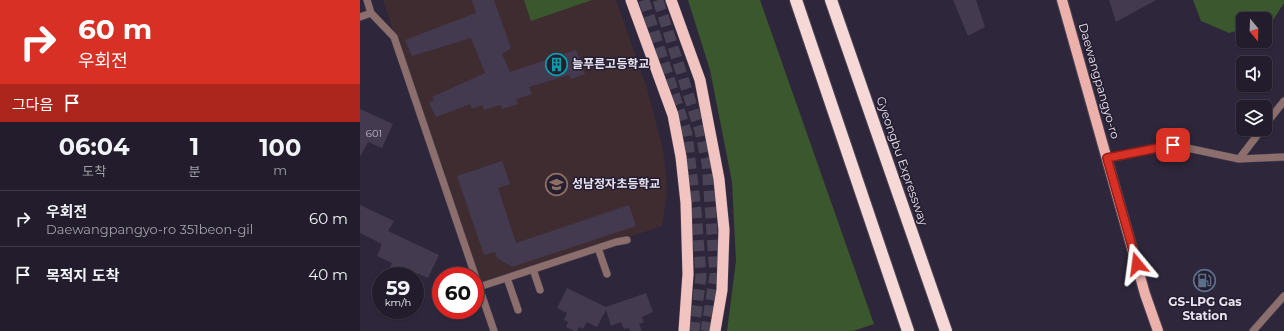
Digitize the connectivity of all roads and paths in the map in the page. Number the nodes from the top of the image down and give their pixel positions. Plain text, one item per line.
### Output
1 (367, 0) edge
2 (631, 0) edge
3 (672, 0) edge
4 (796, 0) edge
5 (831, 0) edge
6 (840, 0) edge
7 (1062, 0) edge
8 (371, 13) junction
9 (360, 17) edge
10 (846, 42) junction
11 (1284, 101) edge
12 (1272, 116) edge
13 (1257, 136) edge
14 (1284, 157) edge
15 (1107, 158) junction
16 (1239, 160) junction
17 (627, 240) dead end
18 (598, 248) junction
19 (472, 267) edge
20 (533, 269) junction
21 (607, 274) dead end
22 (507, 278) junction
23 (484, 285) edge
24 (540, 290) dead end
25 (1284, 296) edge
26 (484, 302) edge
27 (518, 310) dead end
28 (494, 331) edge
29 (684, 331) edge
30 (715, 331) edge
31 (908, 331) edge
32 (946, 331) edge
33 (1158, 331) edge
34 (1253, 331) edge

1 - 8 lane
2 - 29 highway
3 - 30 highway
4 - 31 highway
5 - 10 highway, Gyeongbu Expressway
6 - 10 highway
7 - 15 main road, Daewangpangyo-ro
8 - 9 lane
8 - 19 lane
10 - 32 highway, Gyeongbu Expressway
11 - 12 lane
13 - 16 lane
14 - 16 lane
15 - 16 lane
15 - 33 main road, Daewangpangyo-ro
17 - 18 lane
18 - 20 lane
18 - 21 lane
20 - 22 lane
20 - 24 lane
22 - 23 lane
22 - 27 lane
25 - 34 lane
26 - 28 lane

